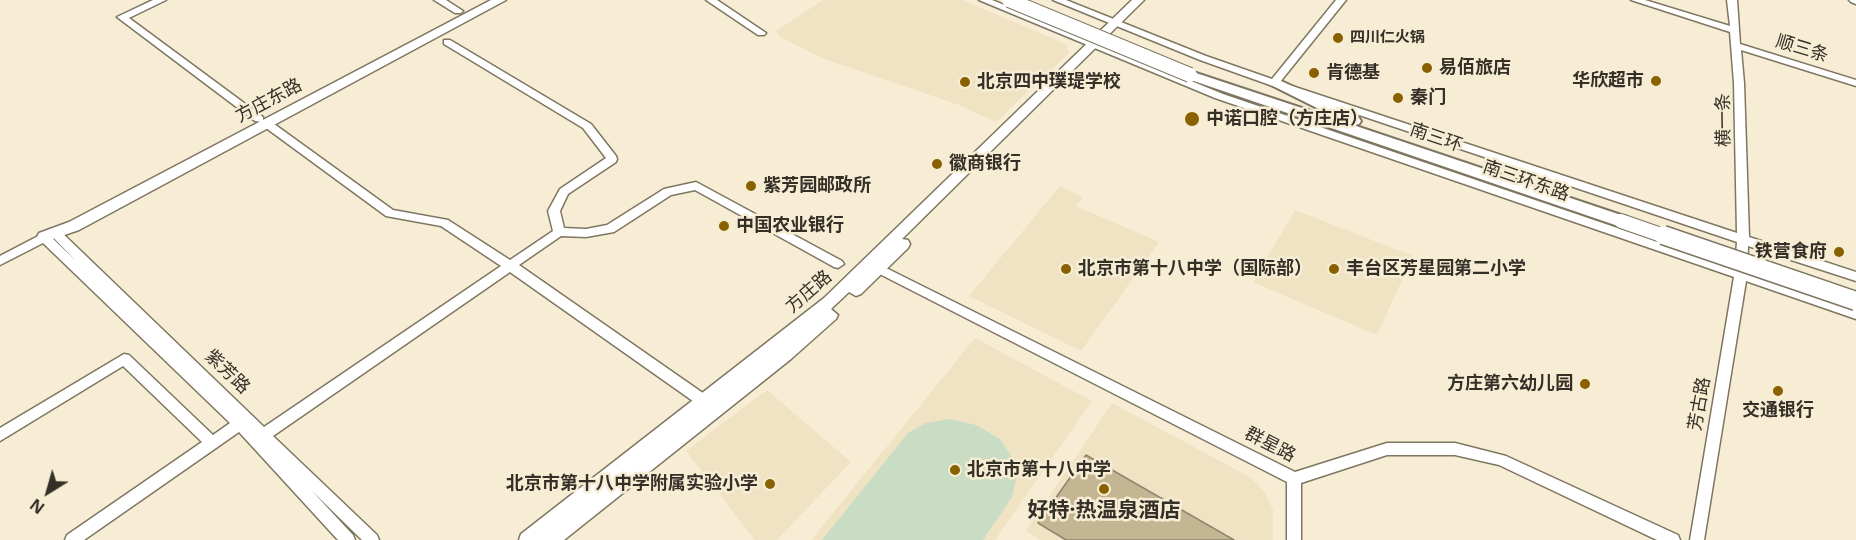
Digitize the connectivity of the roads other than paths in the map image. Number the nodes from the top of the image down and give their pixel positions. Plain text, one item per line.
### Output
1 (161, 0) edge
2 (439, 0) edge
3 (478, 0) edge
4 (486, 0) edge
5 (500, 0) edge
6 (711, 0) edge
7 (984, 0) edge
8 (1009, 0) edge
9 (1030, 0) edge
10 (1058, 0) edge
11 (1138, 0) edge
12 (1147, 0) edge
13 (1341, 0) edge
14 (1636, 0) edge
15 (1732, 0) edge
16 (458, 11) junction
17 (1118, 24) junction
18 (1736, 31) junction
19 (761, 33) dead end
20 (447, 42) dead end
21 (1093, 46) junction
22 (1738, 46) junction
23 (1193, 71) junction
24 (343, 82) junction
25 (1274, 83) junction
26 (1856, 83) edge
27 (263, 121) junction
28 (1354, 121) junction
29 (1413, 151) junction
30 (1489, 187) junction
31 (1644, 206) junction
32 (1622, 216) junction
33 (1720, 231) junction
34 (559, 232) junction
35 (49, 235) junction
36 (1637, 239) junction
37 (1743, 239) junction
38 (1768, 247) junction
39 (0, 261) edge
40 (838, 264) dead end
41 (511, 266) junction
42 (874, 266) junction
43 (1716, 266) junction
44 (1741, 274) junction
45 (1855, 281) edge
46 (1766, 283) junction
47 (1855, 309) edge
48 (705, 402) junction
49 (240, 424) junction
50 (265, 434) junction
51 (0, 435) edge
52 (212, 443) junction
53 (1294, 479) junction
54 (72, 540) edge
55 (348, 540) edge
56 (372, 540) edge
57 (528, 540) edge
58 (550, 540) edge
59 (1294, 540) edge
60 (1673, 540) edge
61 (1697, 540) edge

1 - 27 street
2 - 16 street
3 - 16 main road
4 - 24 main road
5 - 24 main road, 方庄东路
6 - 19 street
7 - 21 street, 南三环东路
8 - 23 highway, 南三环, bridge
9 - 23 highway, 南三环
10 - 17 street, 南三环东路
11 - 17 main road
12 - 17 main road
13 - 25 street
14 - 18 street
15 - 18 street, 横一条
16 - 27 main road
17 - 21 main road, 方庄路
17 - 25 street, 南三环东路
18 - 22 street, 横一条
20 - 34 street
21 - 30 street, 南三环东路
21 - 42 main road, 方庄路
22 - 26 street, 顺三条
22 - 37 street, 横一条
23 - 28 highway, 南三环
23 - 29 highway, 南三环
24 - 27 main road, 方庄东路
25 - 28 highway
25 - 31 street, 南三环东路
27 - 35 main road, 方庄东路
27 - 41 street
28 - 32 highway, 南三环
29 - 30 highway
29 - 32 highway, 南三环
30 - 36 street, 南三环东路
31 - 33 street, 南三环东路
31 - 36 street
32 - 45 highway, 南三环
32 - 47 highway, 南三环, bridge
33 - 37 street, 南三环东路
33 - 43 street
34 - 40 street
34 - 41 street
35 - 39 street
35 - 49 street, 紫芳路
35 - 50 street, 紫芳路
36 - 43 street, 南三环东路
37 - 38 street, 南三环东路
37 - 44 street, 横一条
38 - 45 street, 南三环东路
38 - 46 street
41 - 48 street
41 - 50 street
42 - 48 main road, 方庄路
42 - 53 street, 群星路
42 - 58 main road, 方庄路
43 - 44 street, 南三环东路
44 - 46 street, 南三环东路
44 - 61 street, 芳古路
45 - 47 street
46 - 47 street, 南三环东路
48 - 57 main road, 方庄路
49 - 52 street
49 - 55 street, 紫芳路
50 - 56 street, 紫芳路
51 - 52 street
52 - 54 street
53 - 59 street
53 - 60 street, 群星路

